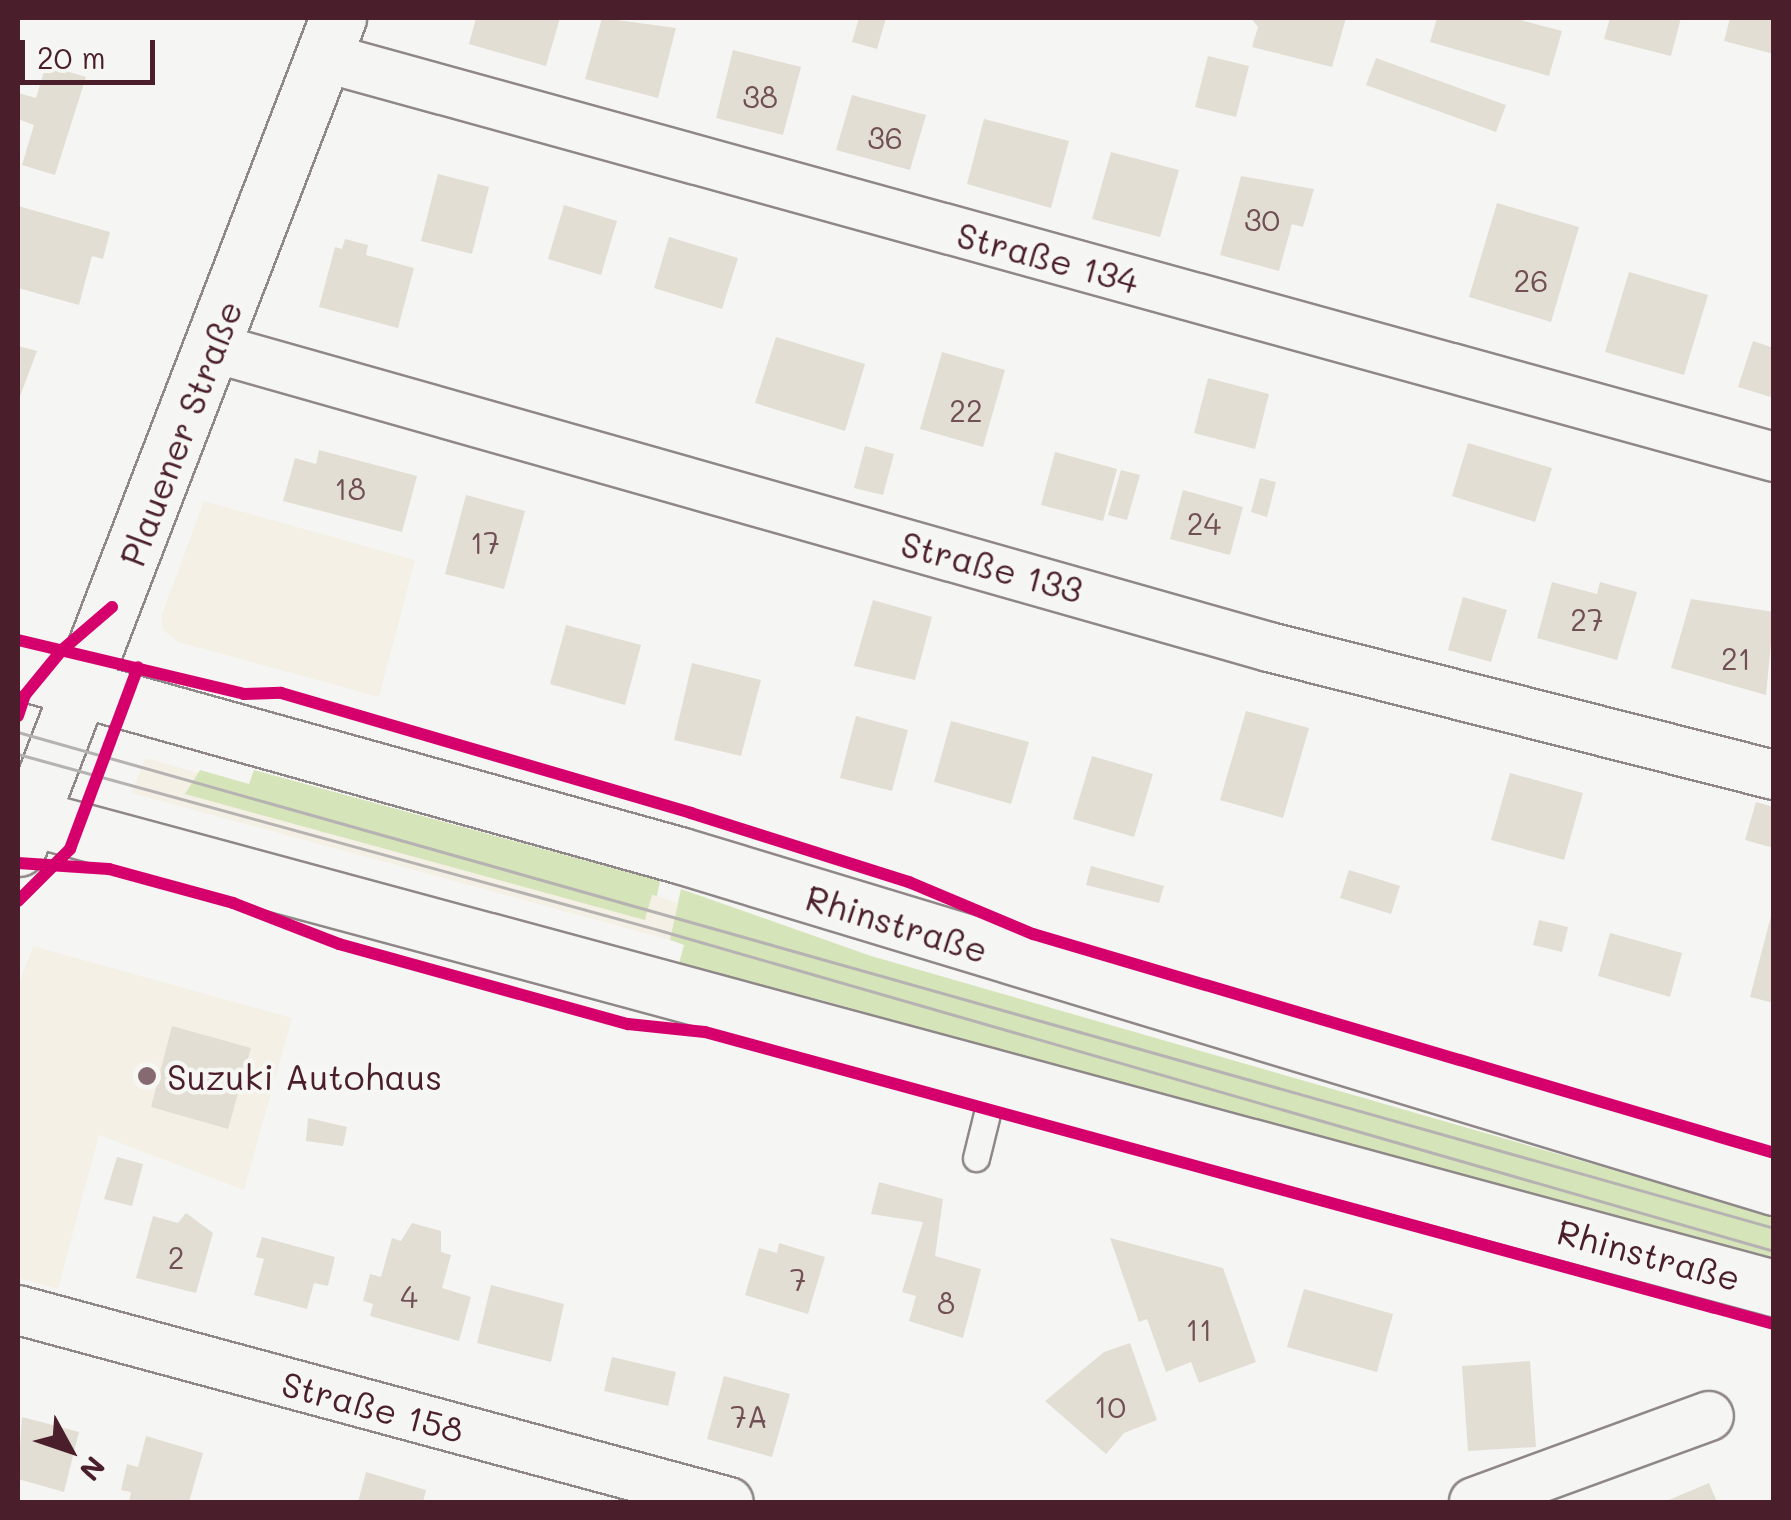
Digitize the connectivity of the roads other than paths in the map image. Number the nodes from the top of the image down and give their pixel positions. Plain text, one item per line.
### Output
1 (331, 37) edge
2 (214, 348) junction
3 (1774, 457) edge
4 (18, 671) edge
5 (80, 687) junction
6 (1774, 774) edge
7 (22, 826) edge
8 (996, 1077) junction
9 (976, 1158) dead end
10 (1774, 1187) edge
11 (1774, 1288) edge
12 (18, 1310) edge
13 (1709, 1416) dead end
14 (729, 1502) edge
15 (1474, 1502) edge

1 - 2 main road, Plauener Straße
1 - 3 street, Straße 134
2 - 5 main road, Plauener Straße
2 - 6 street, Straße 133
4 - 5 main road, Rhinstraße
5 - 7 main road, Plauener Straße
5 - 10 main road, Rhinstraße
7 - 8 main road, Rhinstraße
8 - 9 lane
8 - 11 main road, Rhinstraße
12 - 14 street, Straße 158
13 - 15 street

